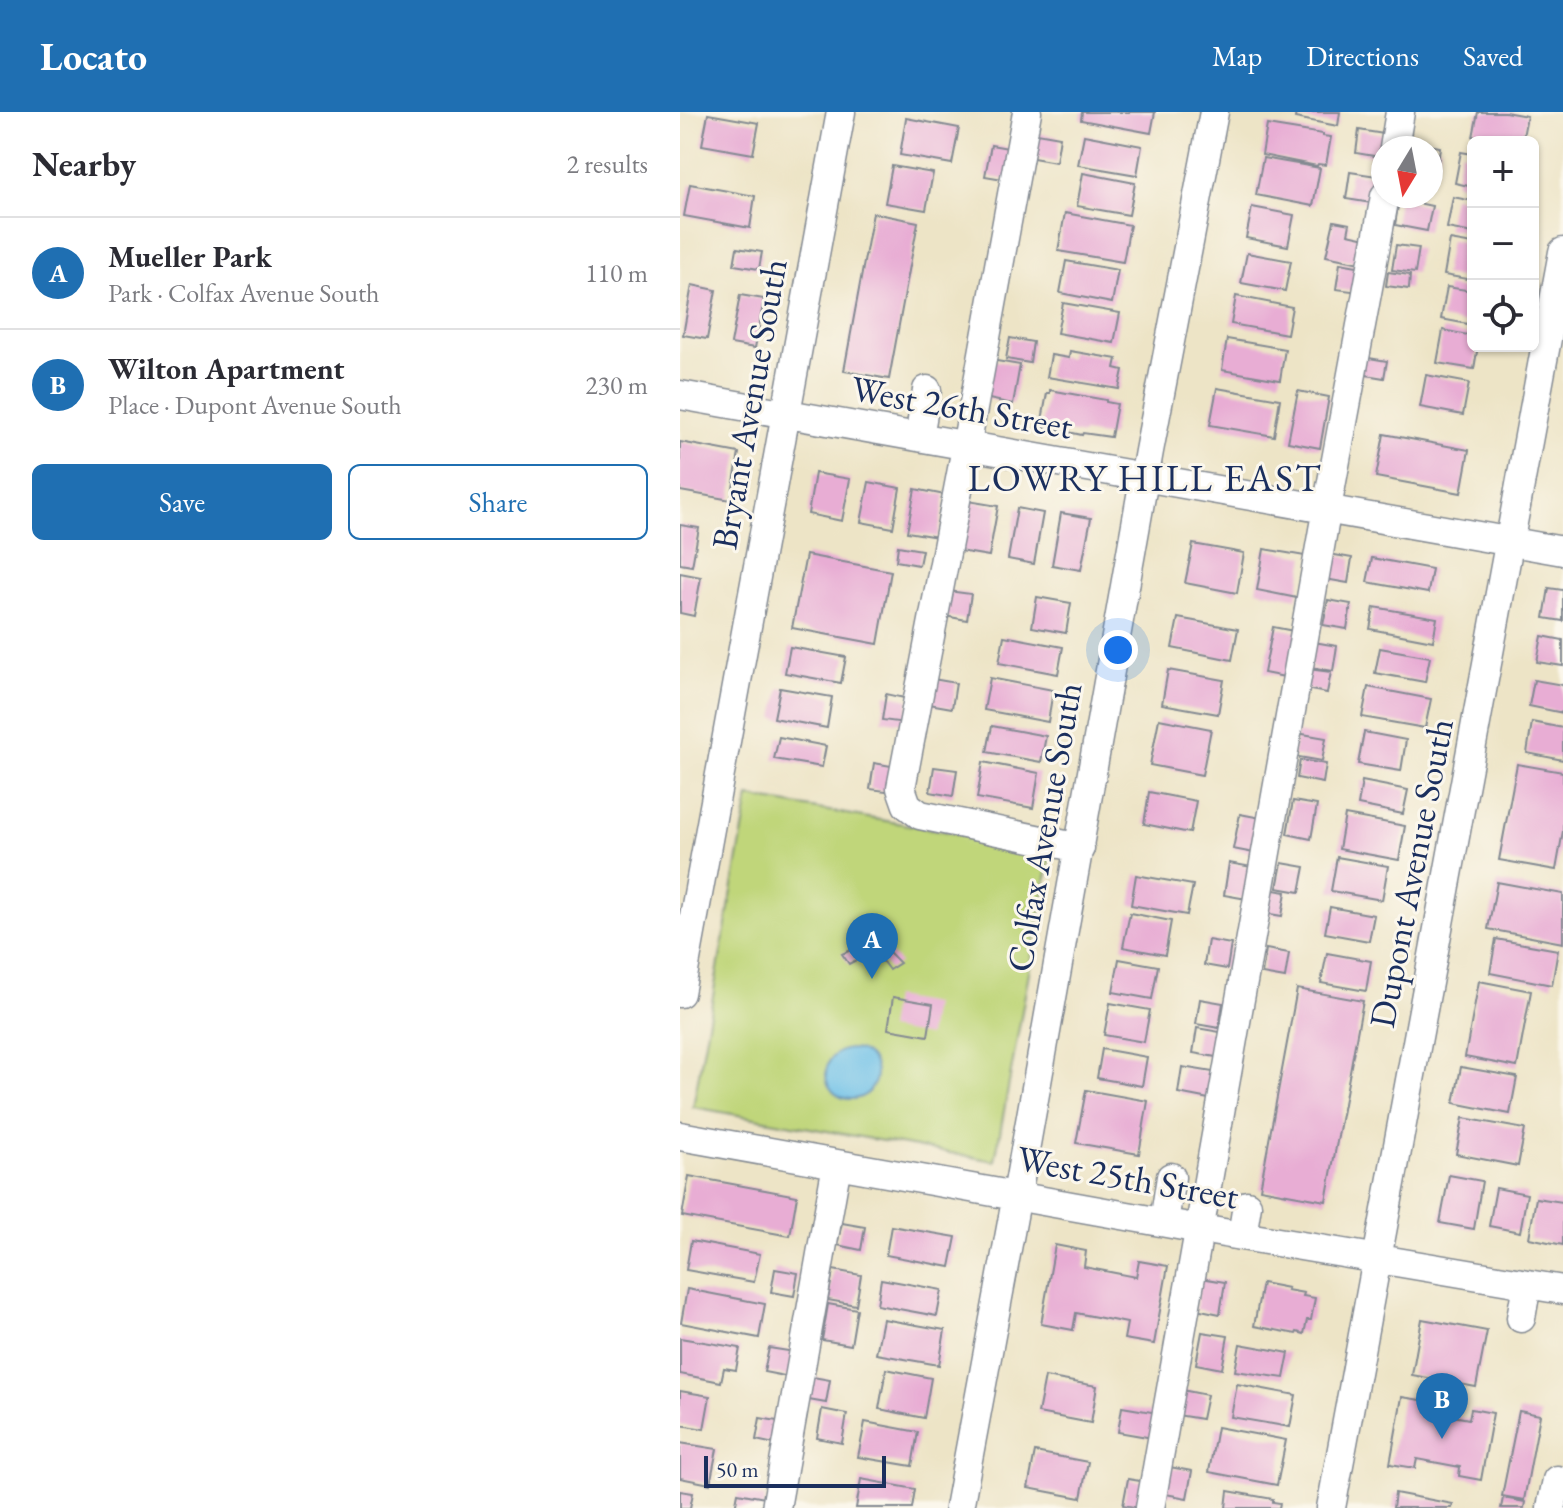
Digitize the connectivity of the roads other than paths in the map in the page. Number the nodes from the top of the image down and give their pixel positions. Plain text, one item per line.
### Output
1 (841, 112) edge
2 (1027, 112) edge
3 (1214, 112) edge
4 (1400, 112) edge
5 (1396, 136) edge
6 (1383, 208) edge
7 (1563, 252) edge
8 (927, 390) dead end
9 (680, 395) edge
10 (785, 415) junction
11 (919, 437) junction
12 (967, 445) junction
13 (1145, 477) junction
14 (1327, 509) junction
15 (1511, 542) junction
16 (1563, 551) edge
17 (1080, 848) junction
18 (680, 993) edge
19 (680, 1136) edge
20 (837, 1164) junction
21 (1171, 1177) dead end
22 (1017, 1195) junction
23 (1247, 1205) dead end
24 (1164, 1222) junction
25 (1200, 1229) junction
26 (1242, 1236) junction
27 (1378, 1259) junction
28 (1527, 1284) junction
29 (1563, 1288) edge
30 (1521, 1318) dead end
31 (1557, 1480) dead end
32 (776, 1508) edge
33 (959, 1508) edge
34 (1150, 1508) edge
35 (1331, 1508) edge
36 (1551, 1508) edge

1 - 10 street, Bryant Avenue South
2 - 12 street
3 - 13 street, Colfax Avenue South
4 - 5 street
6 - 14 street
7 - 15 street, Dupont Avenue South
8 - 11 street
9 - 10 street, West 26th Street
10 - 11 street, West 26th Street
10 - 18 street, Bryant Avenue South
11 - 12 street, West 26th Street
12 - 13 street, West 26th Street
12 - 17 street
13 - 14 street, West 26th Street
13 - 17 street, Colfax Avenue South
14 - 15 street, West 26th Street
14 - 25 street
15 - 16 street, West 26th Street
15 - 27 street, Dupont Avenue South
17 - 22 street, Colfax Avenue South
19 - 20 street, West 25th Street
20 - 22 street, West 25th Street
20 - 32 street
21 - 24 street
22 - 24 street, West 25th Street
22 - 33 street, Colfax Avenue South
23 - 26 street
24 - 25 street, West 25th Street
25 - 26 street, West 25th Street
25 - 34 street
26 - 27 street, West 25th Street
27 - 28 street, West 25th Street
27 - 35 street, Dupont Avenue South
28 - 29 street, West 25th Street
28 - 30 street
31 - 36 street

